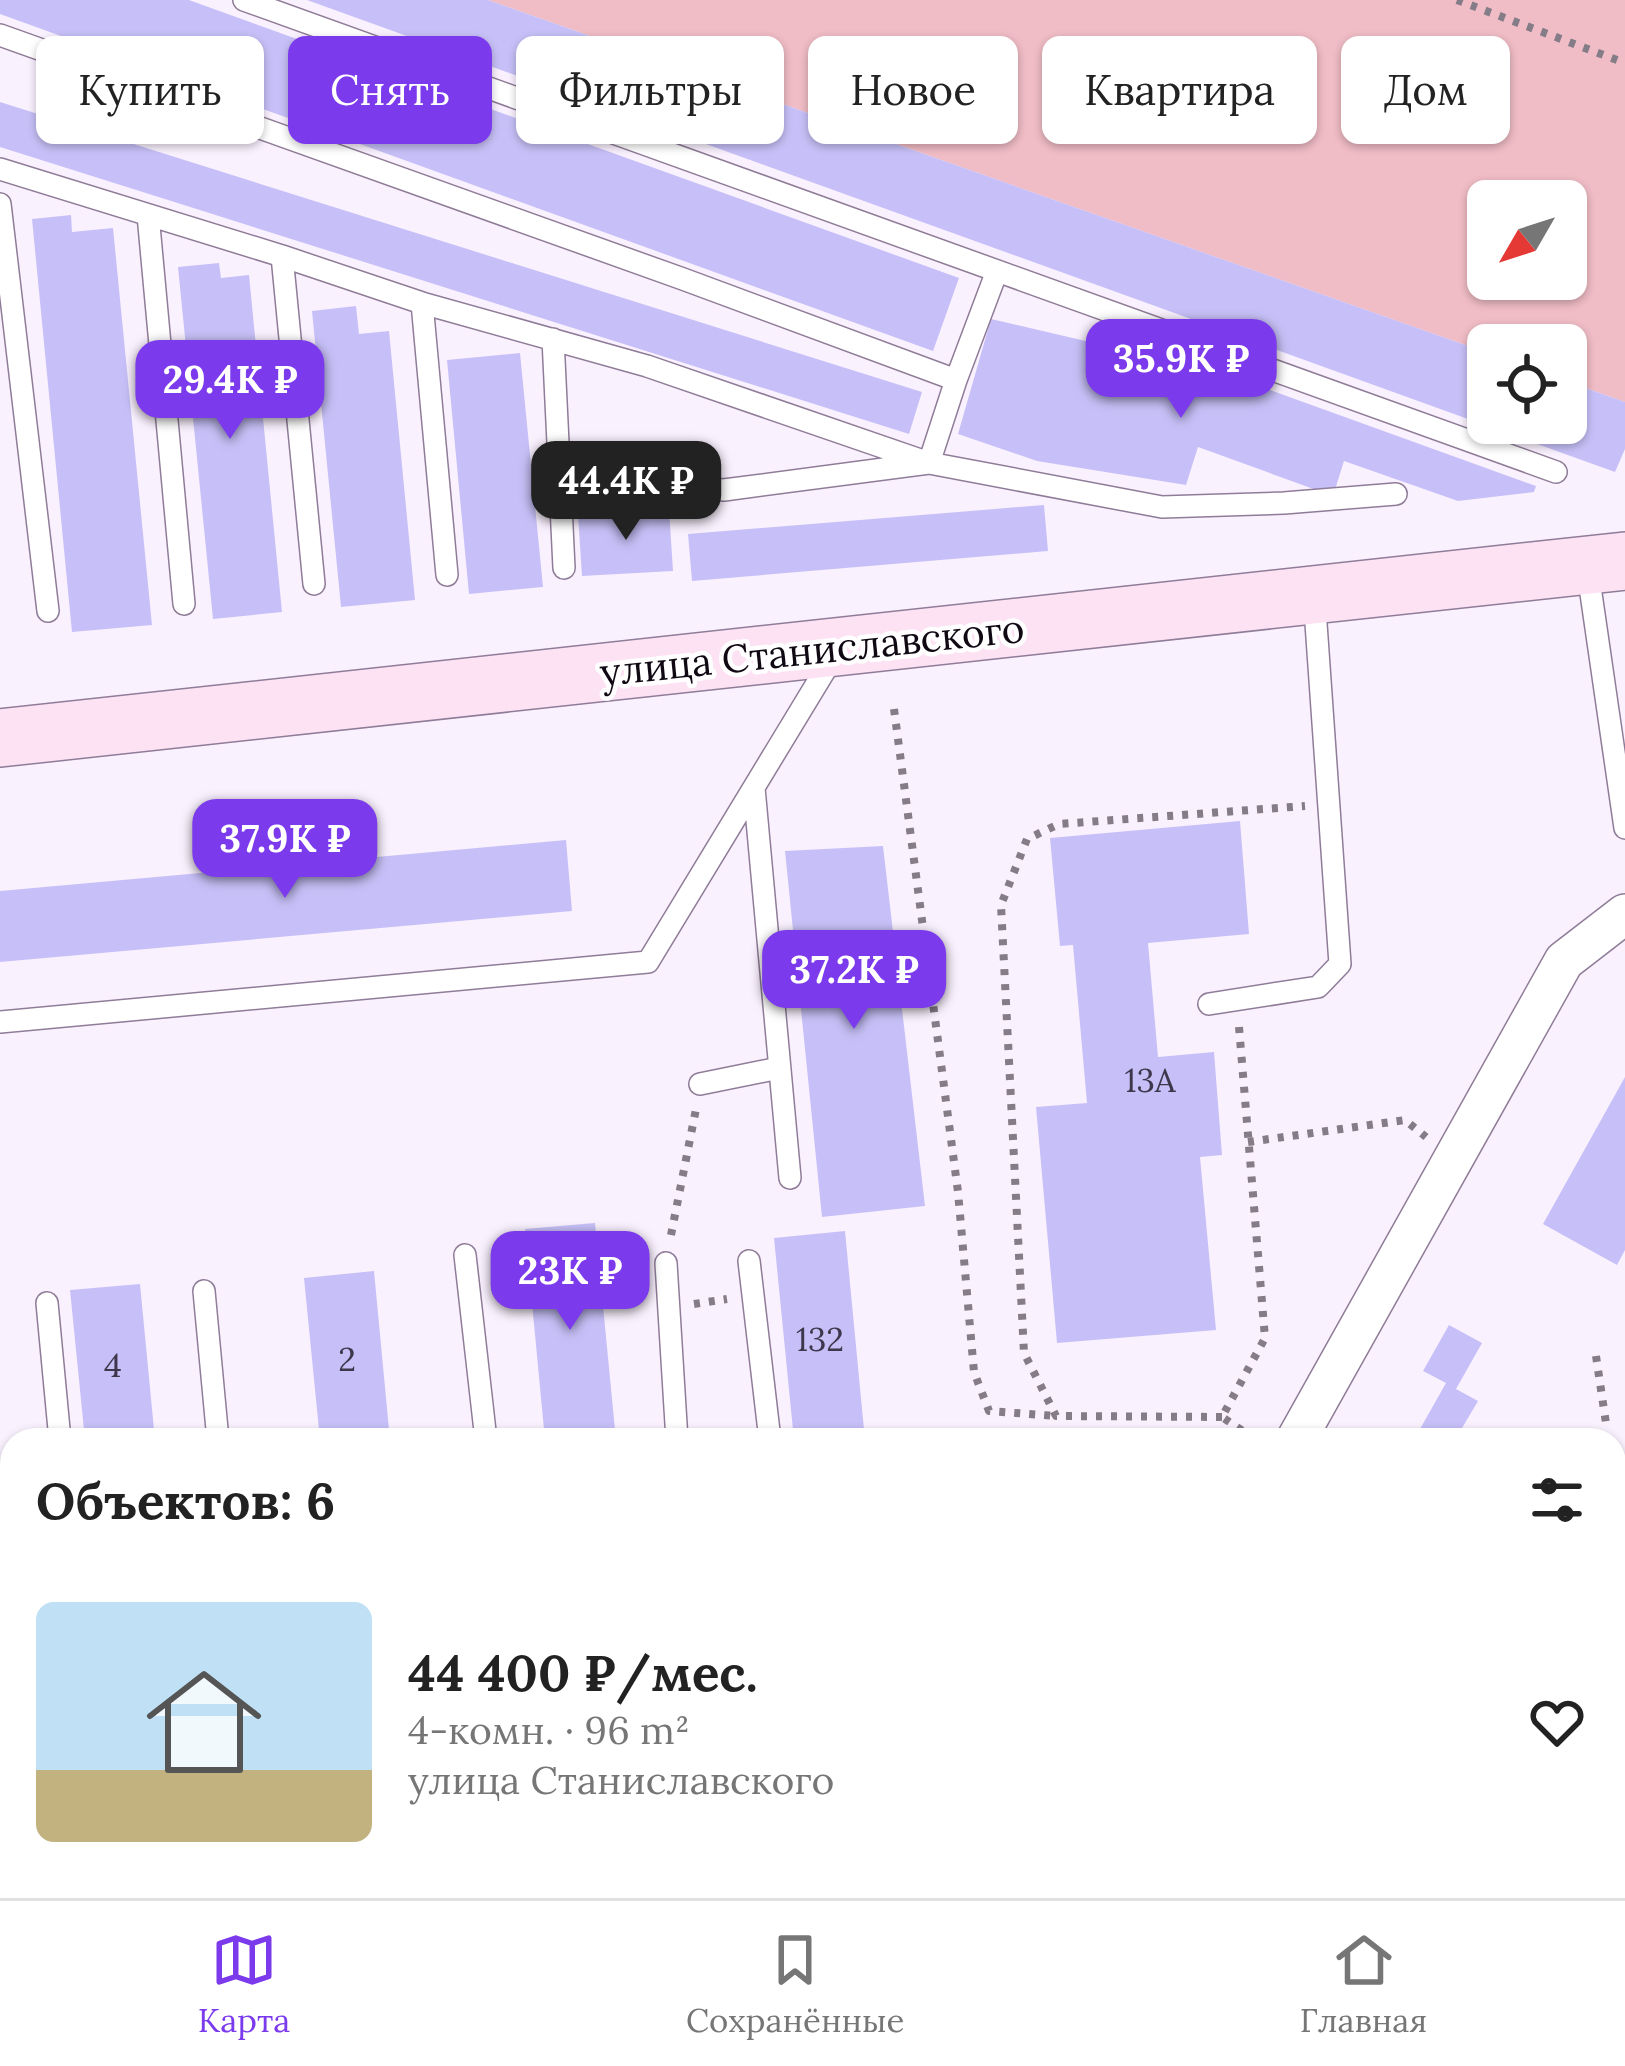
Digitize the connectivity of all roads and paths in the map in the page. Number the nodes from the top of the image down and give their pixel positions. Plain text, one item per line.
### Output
1 (244, 0) edge
2 (1457, 0) edge
3 (0, 35) edge
4 (1625, 63) edge
5 (0, 169) edge
6 (0, 205) edge
7 (148, 214) junction
8 (282, 256) junction
9 (997, 271) junction
10 (422, 303) junction
11 (553, 339) junction
12 (956, 380) junction
13 (929, 464) junction
14 (1556, 472) dead end
15 (560, 479) junction
16 (1396, 494) dead end
17 (1606, 563) edge
18 (564, 568) dead end
19 (447, 575) dead end
20 (314, 584) dead end
21 (1314, 595) junction
22 (184, 604) dead end
23 (48, 611) dead end
24 (840, 646) junction
25 (894, 709) dead end
26 (0, 738) edge
27 (754, 787) junction
28 (1330, 804) junction
29 (1625, 827) edge
30 (1625, 914) edge
31 (1237, 1000) junction
32 (1209, 1004) dead end
33 (0, 1022) edge
34 (779, 1068) junction
35 (700, 1084) joint
36 (1248, 1142) junction
37 (1454, 1159) junction
38 (790, 1178) dead end
39 (465, 1255) dead end
40 (749, 1261) dead end
41 (666, 1262) joint
42 (204, 1291) dead end
43 (753, 1296) junction
44 (47, 1303) dead end
45 (669, 1308) junction
46 (1596, 1356) dead end
47 (1056, 1416) junction
48 (1222, 1417) junction
49 (59, 1428) edge
50 (217, 1428) edge
51 (485, 1428) edge
52 (676, 1428) edge
53 (769, 1428) edge
54 (1236, 1428) edge
55 (1303, 1428) edge
56 (1607, 1428) edge

1 - 9 lane
2 - 4 path
3 - 12 lane
5 - 7 lane
6 - 23 lane
7 - 8 lane
7 - 22 lane
8 - 10 lane
8 - 20 lane
9 - 12 lane
9 - 14 lane
10 - 11 lane
10 - 19 lane
11 - 13 lane
11 - 15 lane
12 - 13 lane
13 - 15 lane
13 - 16 lane
15 - 18 lane
17 - 21 main road, улица Станиславского
17 - 29 lane
21 - 24 main road, улица Станиславского
21 - 28 lane
24 - 26 main road, улица Станиславского
24 - 27 lane
25 - 47 path
27 - 33 lane
27 - 34 lane
28 - 31 lane
28 - 47 path
30 - 37 street
31 - 32 lane
31 - 36 path
34 - 35 lane
34 - 38 lane
35 - 41 path
36 - 37 path
36 - 48 path
37 - 55 street
39 - 51 lane
40 - 43 lane
41 - 45 lane
42 - 50 lane
43 - 45 path
43 - 53 lane
44 - 49 lane
45 - 52 lane
46 - 56 path
47 - 48 path
48 - 54 path

